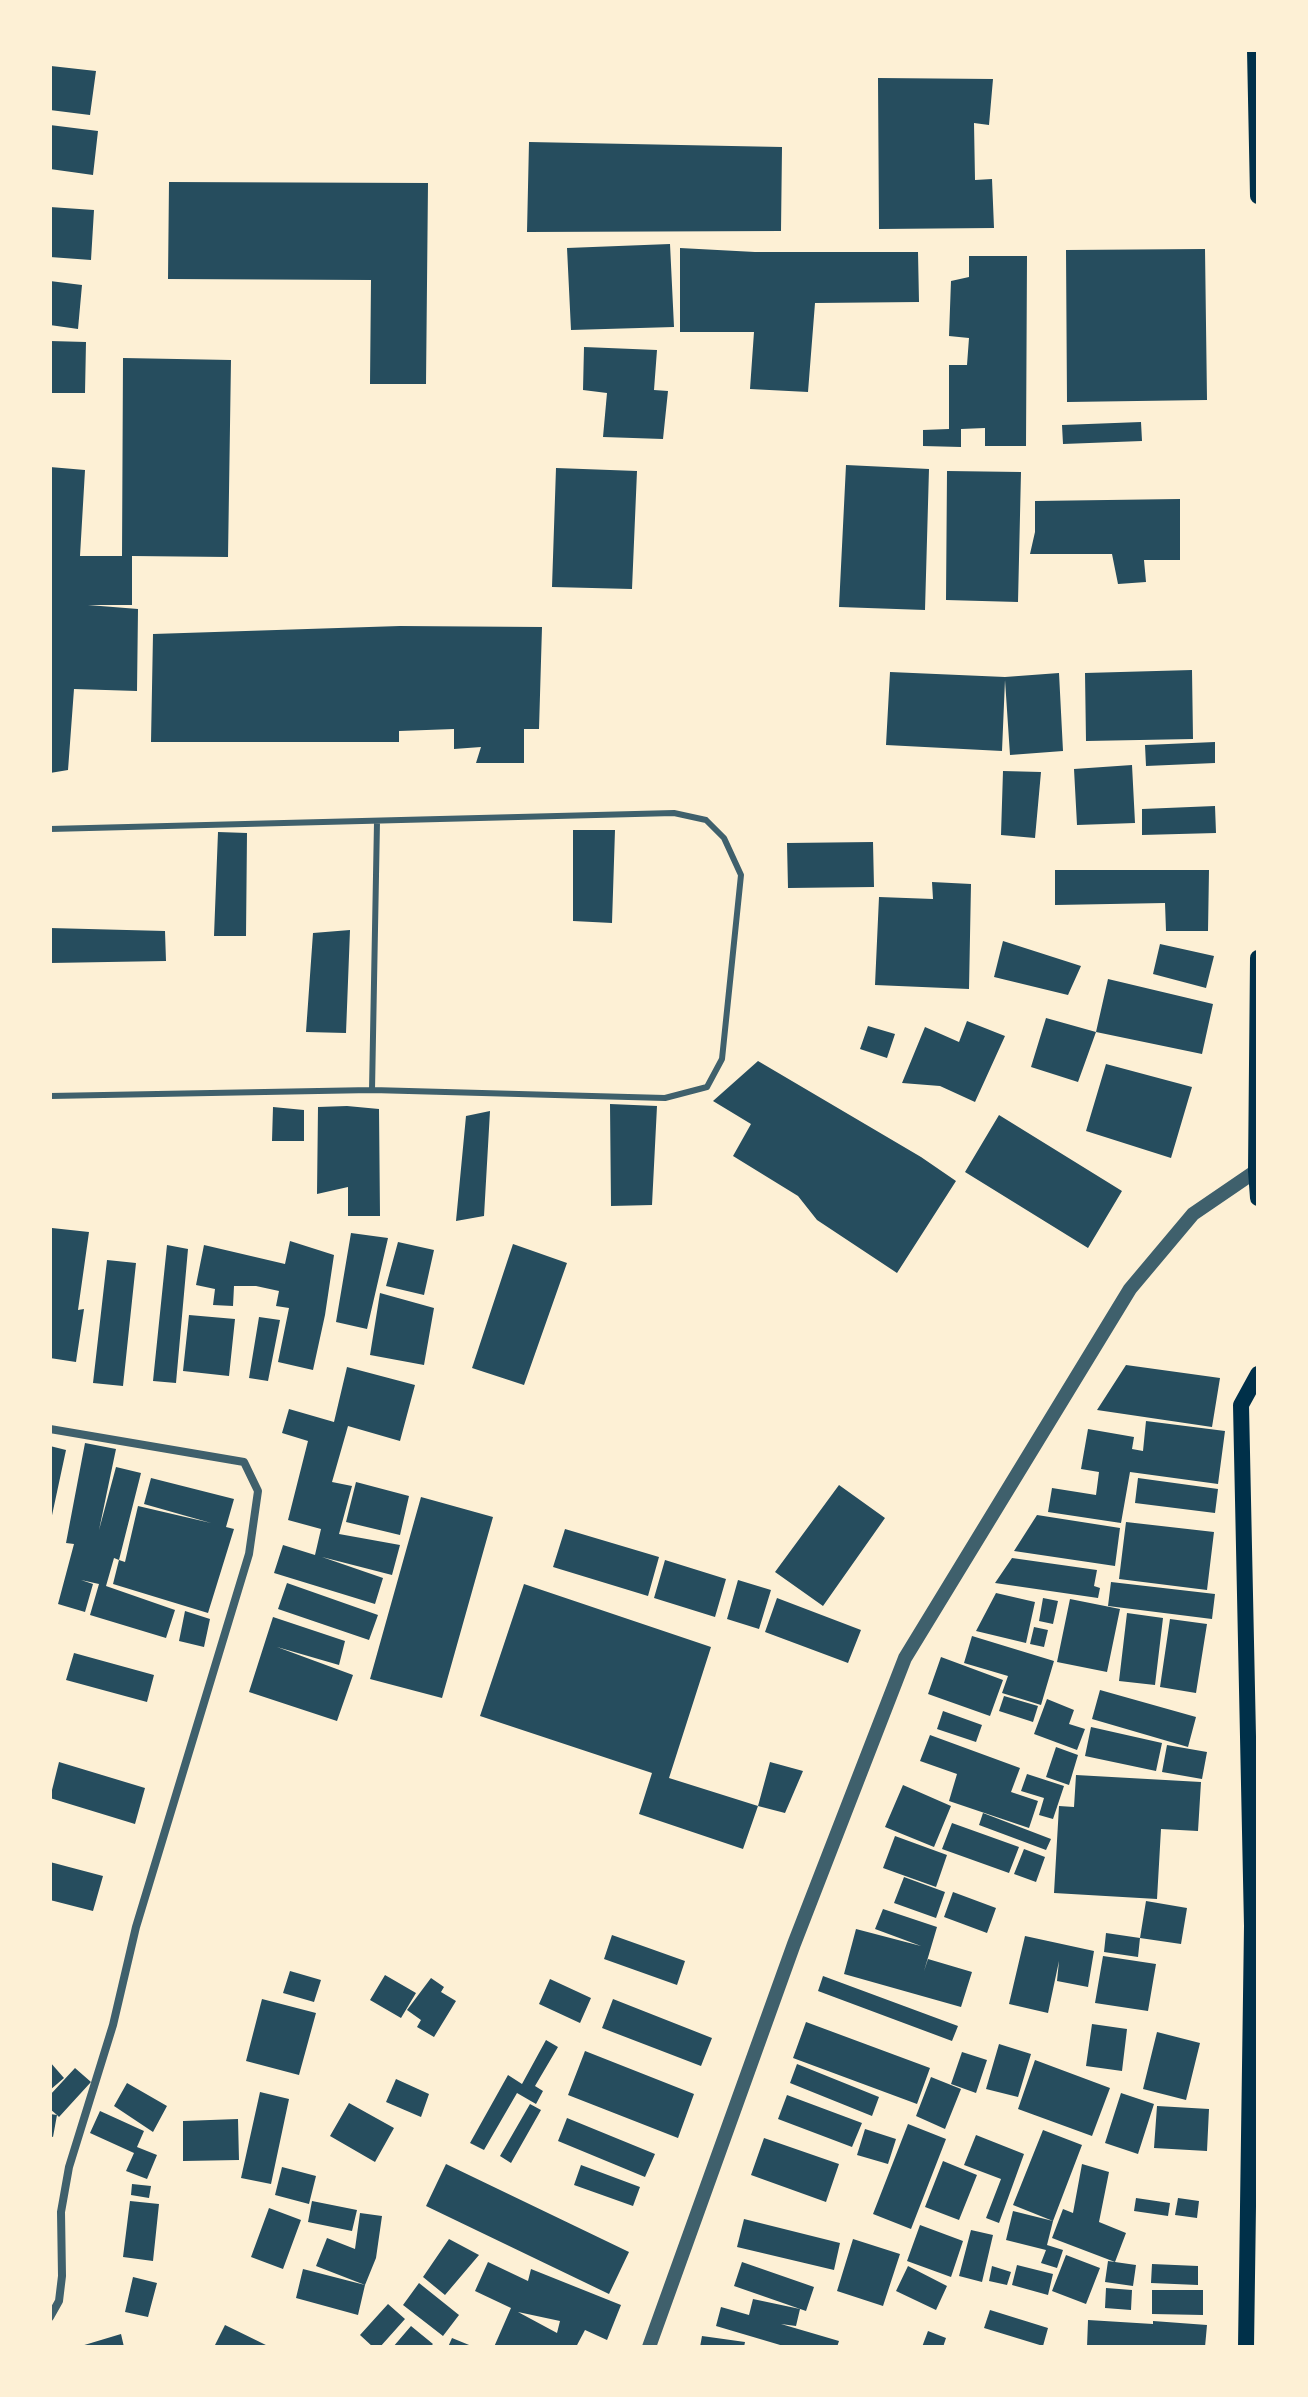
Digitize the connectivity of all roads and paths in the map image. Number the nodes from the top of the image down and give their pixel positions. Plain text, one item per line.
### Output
1 (1255, 50) edge
2 (1258, 196) edge
3 (377, 822) junction
4 (50, 829) edge
5 (1258, 958) edge
6 (372, 1090) junction
7 (50, 1096) edge
8 (1256, 1171) junction
9 (1258, 1198) edge
10 (1258, 1374) edge
11 (50, 1429) edge
12 (1253, 1713) edge
13 (50, 2317) edge
14 (649, 2347) edge
15 (1246, 2347) edge

1 - 2 main road
3 - 4 lane
3 - 6 lane
3 - 6 lane
5 - 8 main road
6 - 7 lane
8 - 9 main road
8 - 14 street
10 - 12 main road
11 - 13 street
12 - 15 main road

